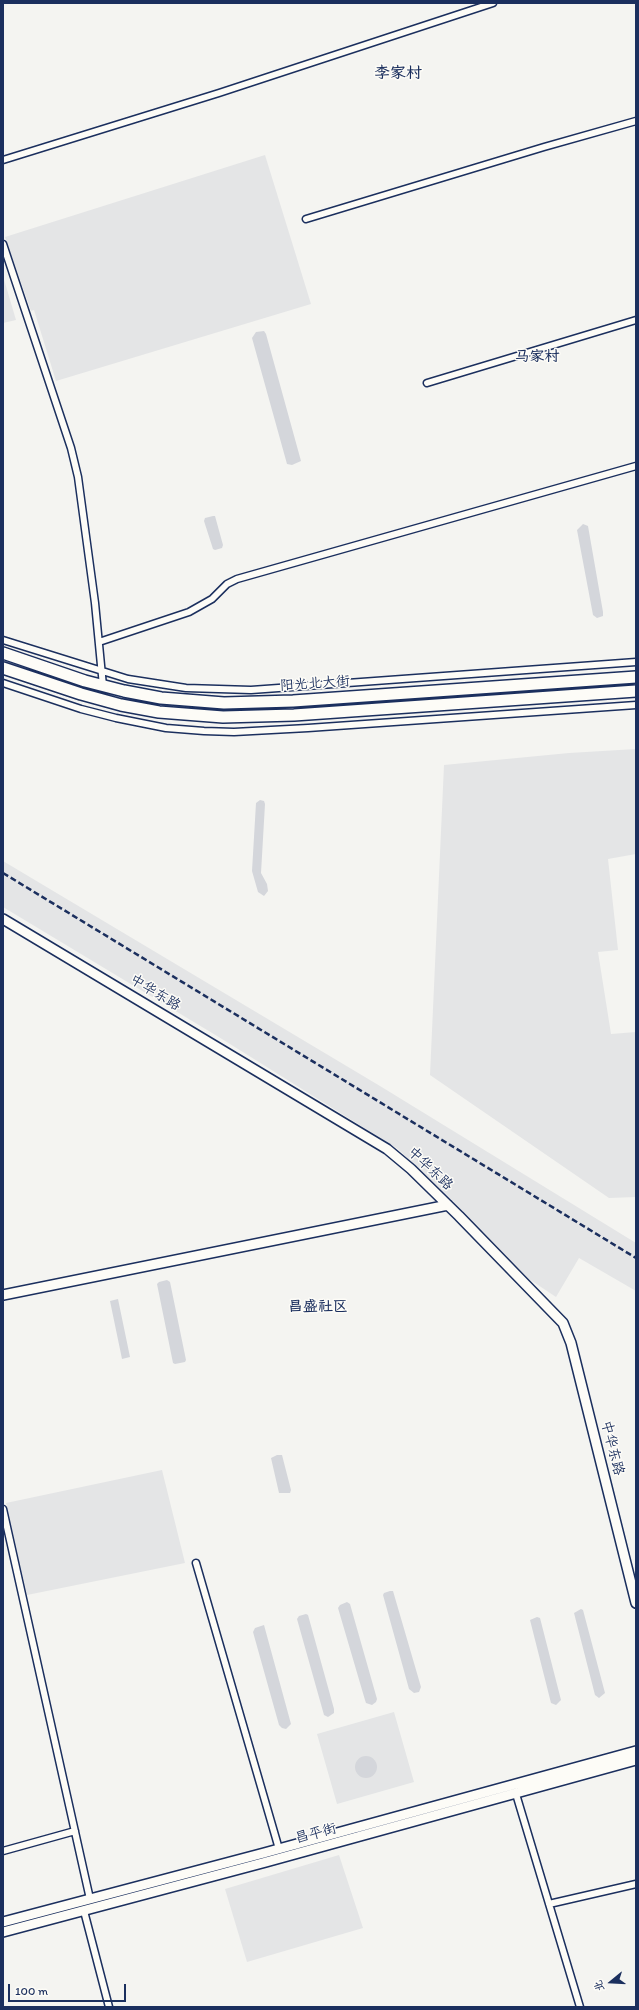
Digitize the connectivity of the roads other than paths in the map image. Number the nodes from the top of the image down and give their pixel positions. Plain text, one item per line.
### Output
1 (493, 3) edge
2 (636, 121) edge
3 (3, 160) edge
4 (306, 219) dead end
5 (3, 244) edge
6 (636, 320) edge
7 (427, 383) dead end
8 (636, 466) edge
9 (3, 640) edge
10 (99, 642) junction
11 (3, 653) edge
12 (636, 662) edge
13 (3, 668) edge
14 (101, 670) junction
15 (636, 677) edge
16 (3, 683) edge
17 (103, 686) junction
18 (636, 691) edge
19 (636, 705) edge
20 (3, 919) edge
21 (448, 1205) junction
22 (3, 1295) edge
23 (3, 1509) edge
24 (196, 1563) dead end
25 (636, 1604) edge
26 (636, 1751) edge
27 (636, 1760) edge
28 (516, 1794) junction
29 (75, 1831) junction
30 (279, 1849) junction
31 (3, 1851) edge
32 (636, 1884) edge
33 (90, 1899) junction
34 (549, 1904) junction
35 (84, 1911) junction
36 (3, 1922) edge
37 (3, 1932) edge
38 (109, 2007) edge
39 (580, 2007) edge

1 - 3 street
2 - 4 street
5 - 10 street
6 - 7 street
8 - 10 street
9 - 14 street
10 - 14 street
11 - 17 highway, 阳光北大街
12 - 14 street
13 - 18 highway, 阳光北大街
14 - 17 street
15 - 17 highway, 阳光北大街
16 - 19 street
20 - 21 street, 中华东路
21 - 22 street
21 - 25 street, 中华东路
23 - 29 street
24 - 30 street
26 - 30 street, 昌平街
27 - 28 street, 昌平街
28 - 34 street
28 - 35 street, 昌平街
29 - 31 street
29 - 33 street
30 - 33 street, 昌平街
32 - 34 street
33 - 36 street, 昌平街
34 - 39 street
35 - 37 street, 昌平街
35 - 38 street

